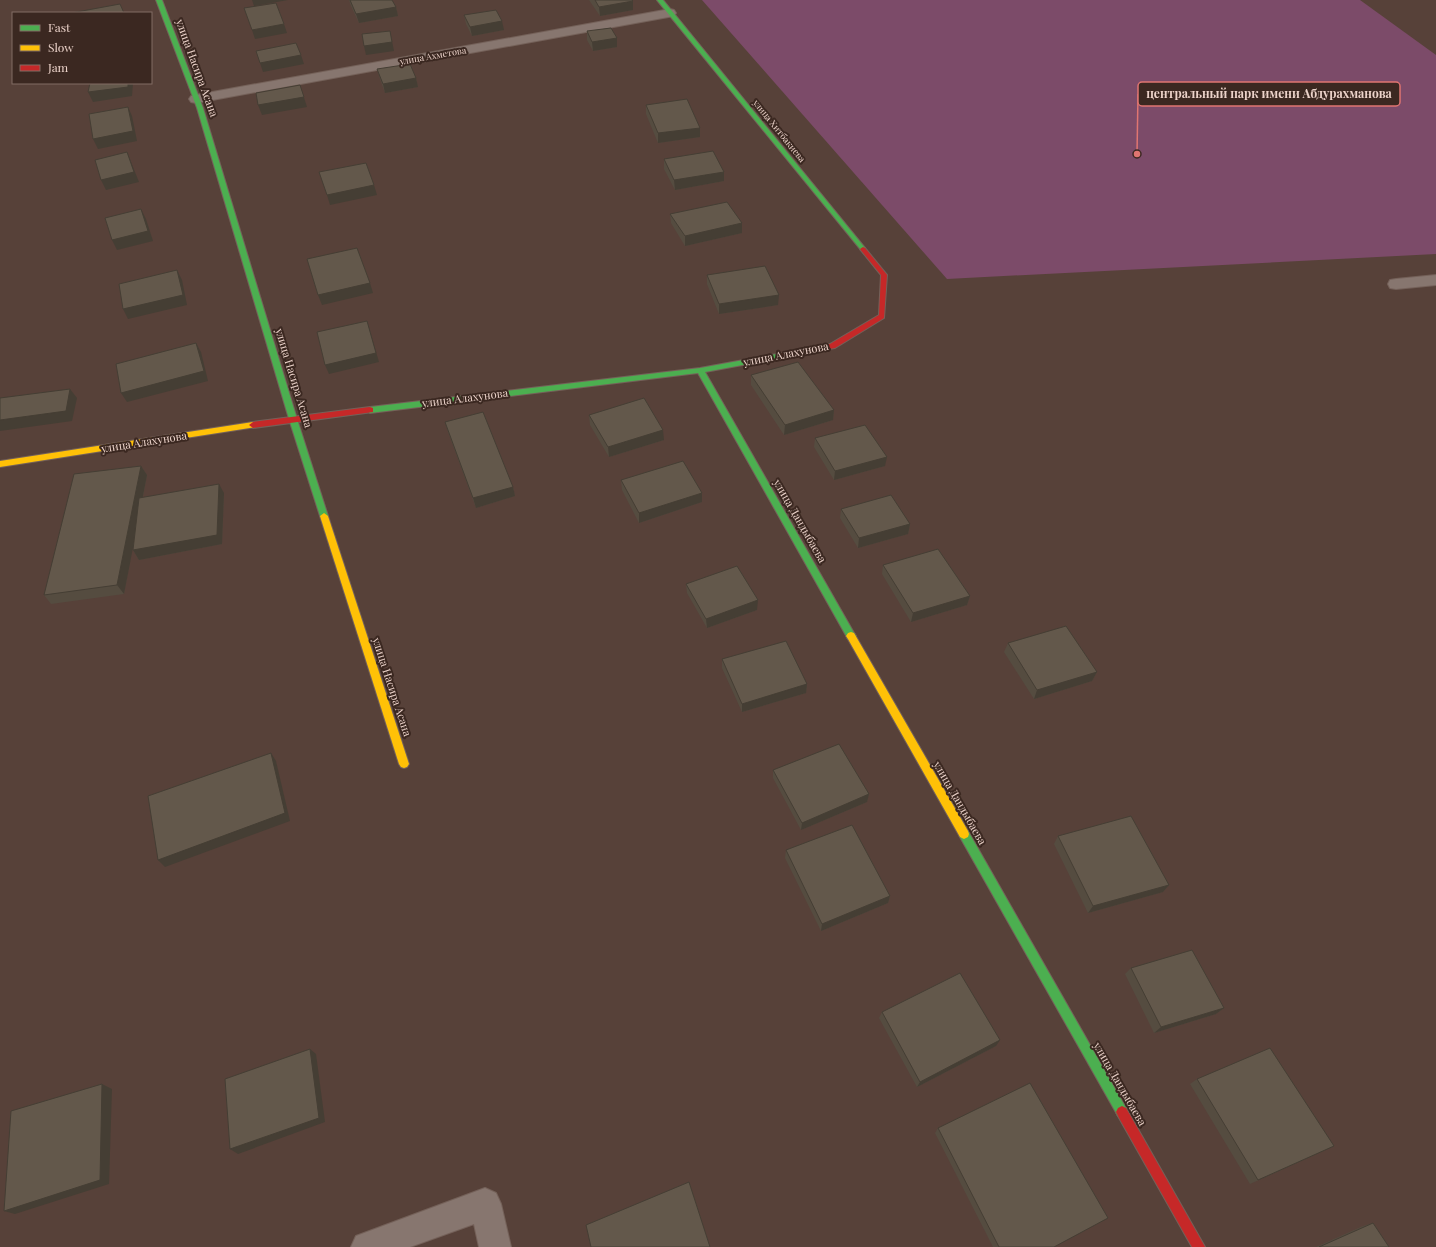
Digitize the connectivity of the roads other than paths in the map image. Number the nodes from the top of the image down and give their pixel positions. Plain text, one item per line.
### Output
1 (159, 0) edge
2 (660, 0) edge
3 (670, 13) junction
4 (196, 99) junction
5 (884, 275) joint
6 (1436, 280) edge
7 (1396, 284) dead end
8 (700, 370) junction
9 (293, 419) junction
10 (0, 464) edge
11 (404, 764) dead end
12 (367, 1247) edge
13 (495, 1247) edge
14 (1199, 1247) edge

1 - 4 street, улица Насира Асана
2 - 3 street, улица Хитбакиева
3 - 4 street, улица Ахметова
3 - 5 street, улица Хитбакиева
4 - 9 street, улица Насира Асана
5 - 8 street, улица Алахунова
6 - 7 street
8 - 9 street, улица Алахунова
8 - 14 street, улица Дандыбаева
9 - 10 street, улица Алахунова
9 - 11 street, улица Насира Асана
12 - 13 street

